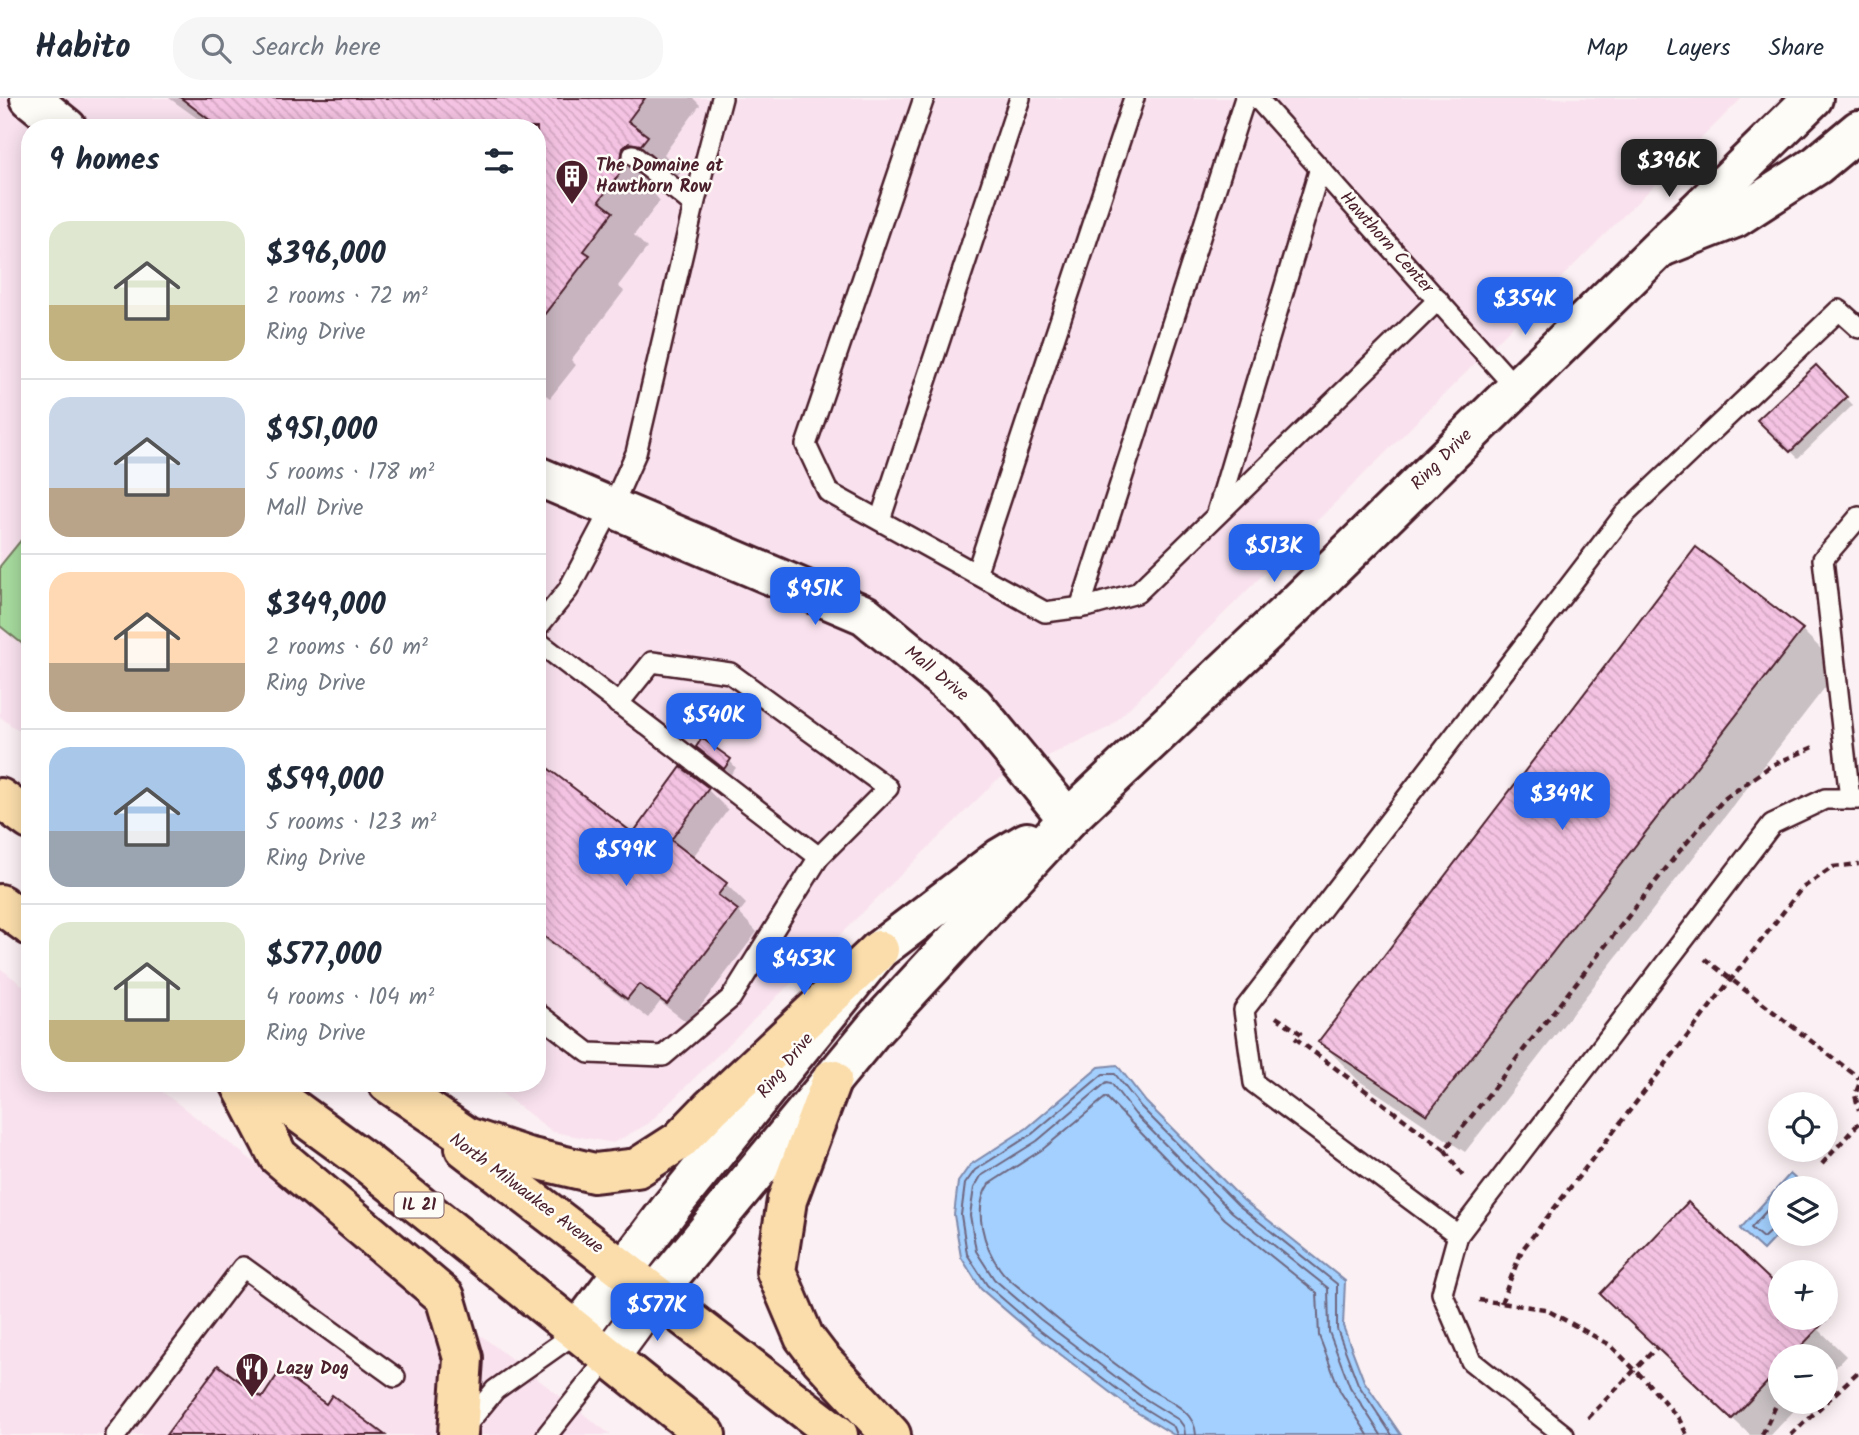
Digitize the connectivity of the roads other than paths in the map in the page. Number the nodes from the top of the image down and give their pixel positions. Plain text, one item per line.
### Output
1 (30, 98) edge
2 (722, 98) edge
3 (924, 98) edge
4 (1020, 98) edge
5 (1134, 98) edge
6 (1245, 98) edge
7 (1257, 98) edge
8 (1813, 98) edge
9 (56, 119) edge
10 (1859, 130) edge
11 (634, 155) dead end
12 (1320, 168) junction
13 (694, 205) junction
14 (1664, 246) junction
15 (1438, 300) junction
16 (1859, 328) edge
17 (1515, 387) junction
18 (546, 480) edge
19 (612, 507) junction
20 (1216, 516) junction
21 (1859, 517) edge
22 (880, 520) junction
23 (976, 574) junction
24 (1080, 608) junction
25 (546, 617) edge
26 (546, 648) edge
27 (618, 704) junction
28 (0, 798) edge
29 (1854, 799) edge
30 (21, 813) edge
31 (1069, 818) junction
32 (818, 857) junction
33 (879, 950) junction
34 (546, 1020) edge
35 (832, 1079) junction
36 (245, 1092) edge
37 (270, 1092) edge
38 (392, 1092) edge
39 (401, 1092) edge
40 (1458, 1235) junction
41 (625, 1269) junction
42 (656, 1293) junction
43 (577, 1332) junction
44 (609, 1357) junction
45 (395, 1377) dead end
46 (1572, 1430) edge
47 (116, 1435) edge
48 (458, 1435) edge
49 (547, 1435) edge
50 (706, 1435) edge
51 (838, 1435) edge
52 (891, 1435) edge

1 - 9 street
2 - 13 lane
3 - 22 lane
4 - 22 lane
5 - 23 lane
6 - 24 lane
7 - 12 lane, Hawthorn Center
8 - 14 street, Ring Drive
10 - 14 street
11 - 13 lane
12 - 15 lane, Hawthorn Center
12 - 20 lane
13 - 19 lane
14 - 17 street, Ring Drive
15 - 17 lane, Hawthorn Center
15 - 20 lane
16 - 40 lane
17 - 31 street, Ring Drive
18 - 19 street, Mall Drive
19 - 25 lane
19 - 31 street, Mall Drive
20 - 24 lane
21 - 29 lane
22 - 23 lane
23 - 24 lane
26 - 27 lane
27 - 32 lane
27 - 32 lane
28 - 30 main road
29 - 40 lane
31 - 33 street, Ring Drive
31 - 35 street, Ring Drive
32 - 34 lane
33 - 39 main road
33 - 41 street, Ring Drive
35 - 42 street, Ring Drive
35 - 52 main road
36 - 48 main road
37 - 43 main road, IL 21
38 - 41 main road, North Milwaukee Avenue
40 - 46 lane
41 - 42 main road, North Milwaukee Avenue
41 - 43 street, Ring Drive
42 - 44 street, Ring Drive
42 - 51 main road, North Milwaukee Avenue
43 - 44 main road, IL 21
43 - 48 lane
44 - 49 lane
44 - 50 main road, IL 21
45 - 47 lane

